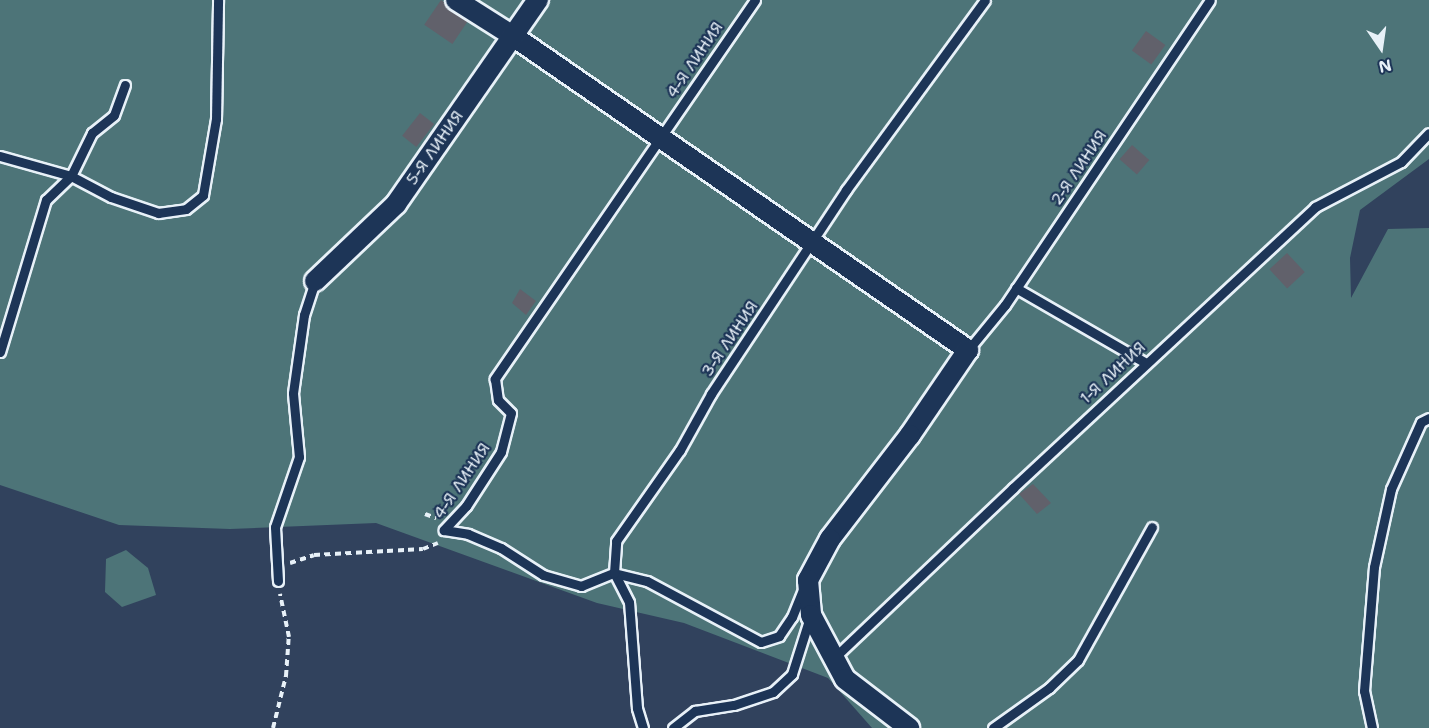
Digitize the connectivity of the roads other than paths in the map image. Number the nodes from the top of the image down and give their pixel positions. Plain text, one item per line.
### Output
1 (218, 0) edge
2 (456, 0) edge
3 (538, 0) edge
4 (755, 0) edge
5 (985, 0) edge
6 (1210, 0) edge
7 (513, 36) junction
8 (125, 85) dead end
9 (1429, 132) edge
10 (660, 138) junction
11 (0, 156) edge
12 (71, 176) junction
13 (812, 242) junction
14 (315, 282) joint
15 (1016, 288) junction
16 (968, 350) junction
17 (0, 352) edge
18 (1146, 363) junction
19 (1429, 418) edge
20 (1152, 527) dead end
21 (614, 573) junction
22 (808, 580) junction
23 (278, 581) road end
24 (810, 615) junction
25 (834, 658) junction
26 (643, 728) edge
27 (673, 728) edge
28 (909, 728) edge
29 (993, 728) edge
30 (1372, 728) edge

1 - 12 lane
2 - 7 street
3 - 7 street, 5-Я ЛИНИЯ
4 - 10 lane, 4-Я ЛИНИЯ
5 - 13 lane, 3-Я ЛИНИЯ
6 - 15 lane, 2-Я ЛИНИЯ
7 - 10 street
7 - 14 street, 5-Я ЛИНИЯ
8 - 12 lane
9 - 18 lane, 1-Я ЛИНИЯ
10 - 13 street
10 - 21 lane, 4-Я ЛИНИЯ
11 - 12 lane
12 - 17 lane
13 - 16 street
13 - 21 lane, 3-Я ЛИНИЯ
14 - 23 lane
15 - 16 lane, 2-Я ЛИНИЯ
15 - 18 lane
16 - 22 street
18 - 25 lane, 1-Я ЛИНИЯ
19 - 30 lane
20 - 29 lane
21 - 22 lane
21 - 26 lane
22 - 24 street
24 - 25 street
24 - 27 lane
25 - 28 street

